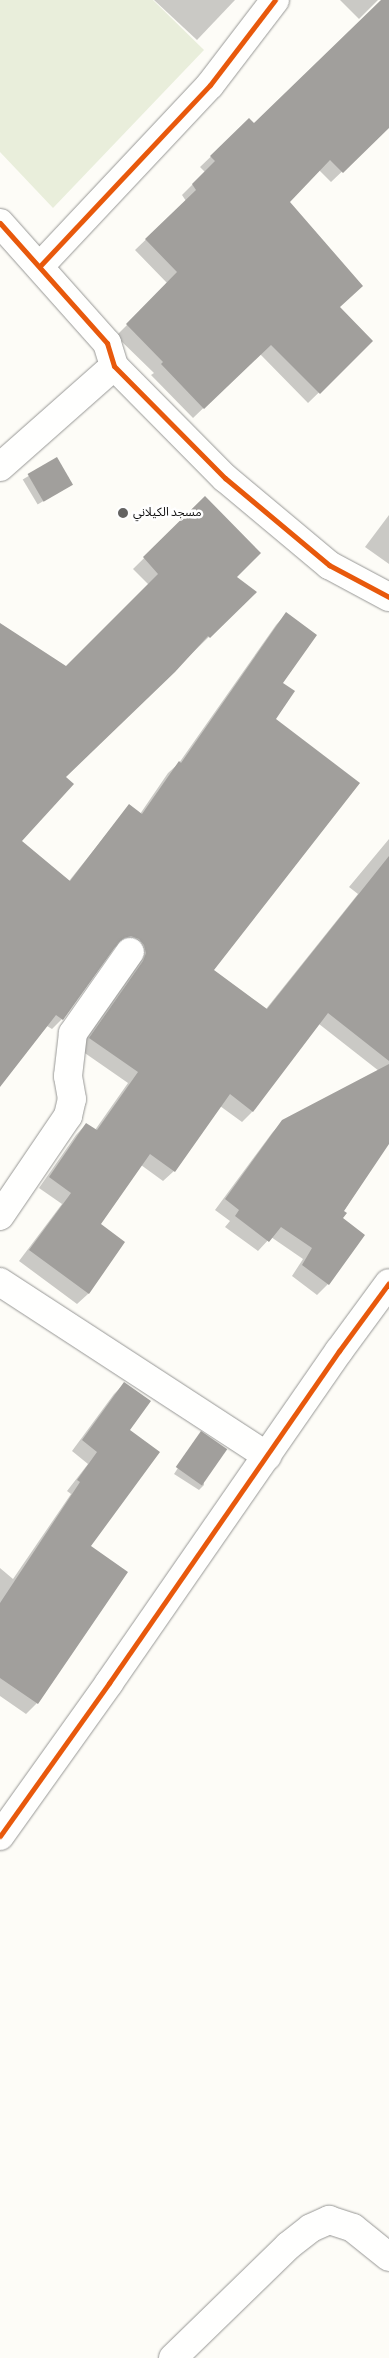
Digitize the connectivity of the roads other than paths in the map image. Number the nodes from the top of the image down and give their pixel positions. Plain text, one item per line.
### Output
1 (275, 0) edge
2 (0, 223) edge
3 (40, 266) junction
4 (114, 366) junction
5 (0, 467) edge
6 (389, 598) edge
7 (130, 952) dead end
8 (0, 1216) edge
9 (0, 1282) edge
10 (389, 1283) edge
11 (267, 1456) junction
12 (0, 1836) edge
13 (389, 2257) edge
14 (173, 2358) edge

1 - 3 street
2 - 3 street
3 - 4 street
4 - 5 street
4 - 6 street
7 - 8 street
9 - 11 street
10 - 11 street
11 - 12 street
13 - 14 street

